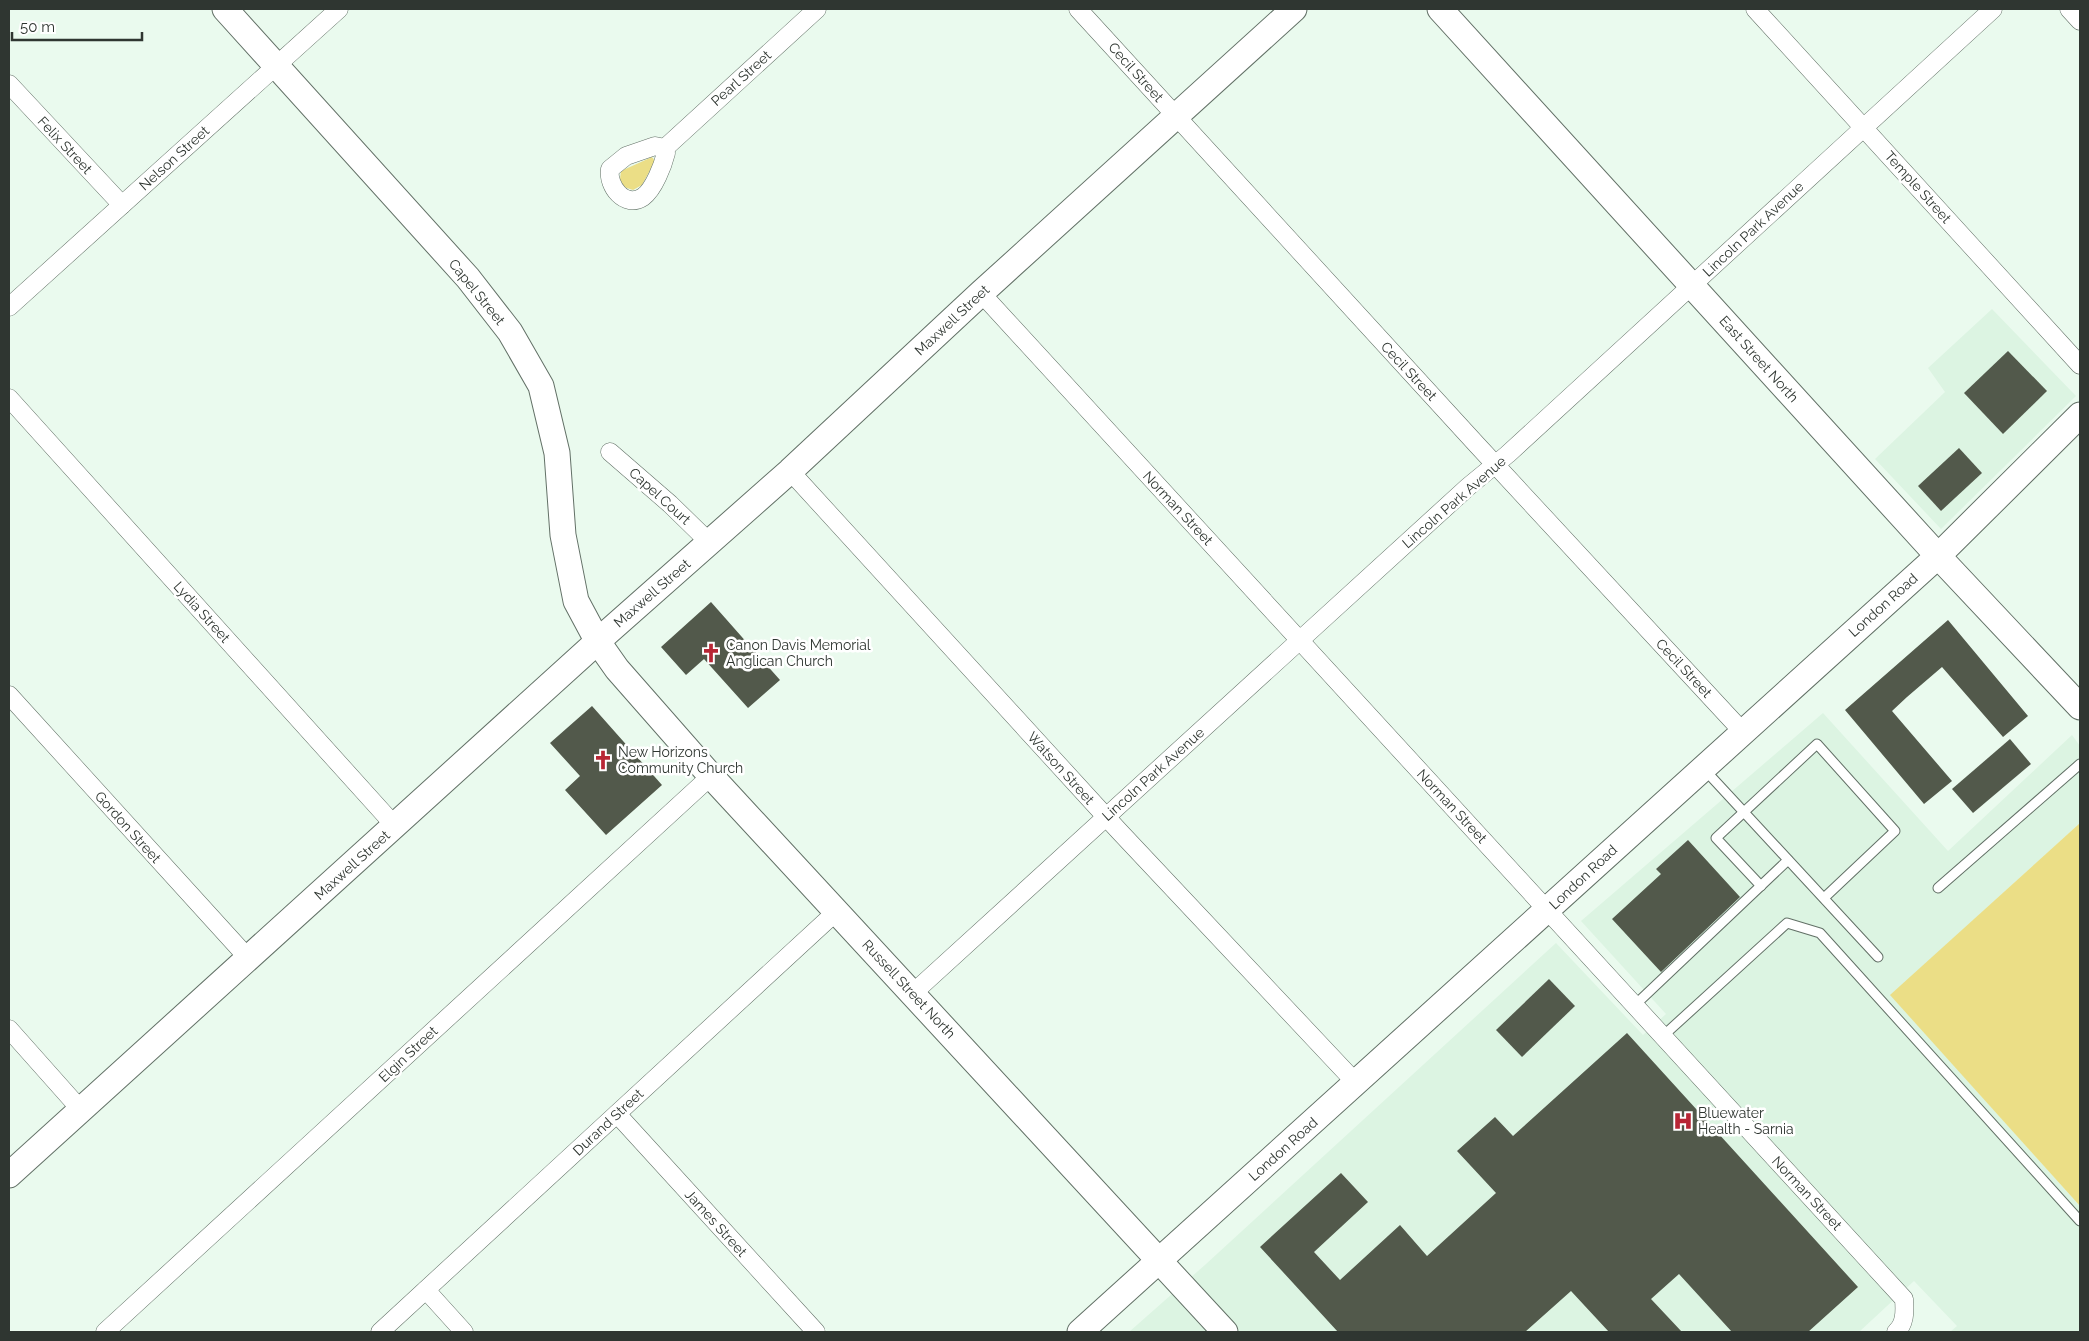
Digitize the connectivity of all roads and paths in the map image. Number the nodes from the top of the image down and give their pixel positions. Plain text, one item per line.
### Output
1 (226, 9) edge
2 (339, 9) edge
3 (818, 9) edge
4 (1078, 9) edge
5 (1294, 9) edge
6 (1440, 9) edge
7 (1755, 9) edge
8 (1993, 9) edge
9 (2069, 9) edge
10 (2080, 21) edge
11 (277, 65) junction
12 (9, 84) edge
13 (1176, 117) junction
14 (1864, 127) junction
15 (664, 148) dead end
16 (122, 205) junction
17 (1693, 285) junction
18 (981, 293) junction
19 (9, 307) edge
20 (2080, 365) edge
21 (9, 398) edge
22 (2080, 415) edge
23 (610, 452) dead end
24 (1496, 466) junction
25 (790, 471) junction
26 (709, 542) junction
27 (1938, 556) junction
28 (1300, 640) junction
29 (598, 642) junction
30 (9, 695) edge
31 (2080, 707) edge
32 (1742, 731) junction
33 (2080, 764) edge
34 (1703, 767) junction
35 (711, 776) junction
36 (1743, 812) junction
37 (1107, 817) junction
38 (395, 826) junction
39 (1788, 860) junction
40 (1761, 886) junction
41 (1938, 888) dead end
42 (1824, 898) junction
43 (1547, 910) junction
44 (837, 911) junction
45 (1878, 957) dead end
46 (248, 958) junction
47 (912, 994) junction
48 (1635, 1005) junction
49 (9, 1029) edge
50 (1663, 1036) junction
51 (1356, 1083) junction
52 (81, 1110) junction
53 (616, 1114) junction
54 (9, 1175) edge
55 (2080, 1221) edge
56 (1159, 1260) junction
57 (426, 1290) junction
58 (1899, 1330) edge
59 (106, 1332) edge
60 (380, 1332) edge
61 (464, 1332) edge
62 (816, 1332) edge
63 (1080, 1332) edge
64 (1225, 1332) edge

1 - 11 street, Capel Street
2 - 11 street, Nelson Street
3 - 15 street, Pearl Street
4 - 13 street, Cecil Street
5 - 13 street, Maxwell Street
6 - 17 street, East Street North
7 - 14 street, Temple Street
8 - 14 street, Lincoln Park Avenue
9 - 10 street
11 - 16 street, Nelson Street
11 - 29 street, Capel Street
12 - 16 street, Felix Street
13 - 18 street, Maxwell Street
13 - 24 street, Cecil Street
14 - 17 street, Lincoln Park Avenue
14 - 20 street, Temple Street
16 - 19 street, Nelson Street
17 - 24 street, Lincoln Park Avenue
17 - 27 street, East Street North
18 - 25 street, Maxwell Street
18 - 28 street, Norman Street
21 - 38 street, Lydia Street
22 - 27 street, London Road
23 - 26 street, Capel Court
24 - 28 street, Lincoln Park Avenue
24 - 32 street, Cecil Street
25 - 26 street, Maxwell Street
25 - 37 street, Watson Street
26 - 29 street, Maxwell Street
27 - 31 street, East Street North
27 - 32 street, London Road
28 - 37 street, Lincoln Park Avenue
28 - 43 street, Norman Street
29 - 35 street, Russell Street North
29 - 38 street, Maxwell Street
30 - 46 street, Gordon Street
32 - 34 street, London Road
33 - 41 lane
34 - 36 lane
34 - 43 street, London Road
35 - 44 street, Russell Street North
35 - 59 street, Elgin Street
36 - 39 lane
36 - 40 lane
36 - 42 lane
37 - 47 street, Lincoln Park Avenue
37 - 51 street, Watson Street
38 - 46 street, Maxwell Street
39 - 40 lane
39 - 42 lane
40 - 48 lane
42 - 45 lane
43 - 48 street, Norman Street
43 - 51 street, London Road
44 - 47 street, Russell Street North
44 - 53 street, Durand Street
46 - 52 street, Maxwell Street
47 - 56 street, Russell Street North
48 - 50 street, Norman Street
49 - 52 street
50 - 55 lane
50 - 58 street, Norman Street
51 - 56 street, London Road
52 - 54 street, Maxwell Street
53 - 57 street, Durand Street
53 - 62 street, James Street
56 - 63 street, London Road
56 - 64 street, Russell Street North
57 - 60 street, Durand Street
57 - 61 street

